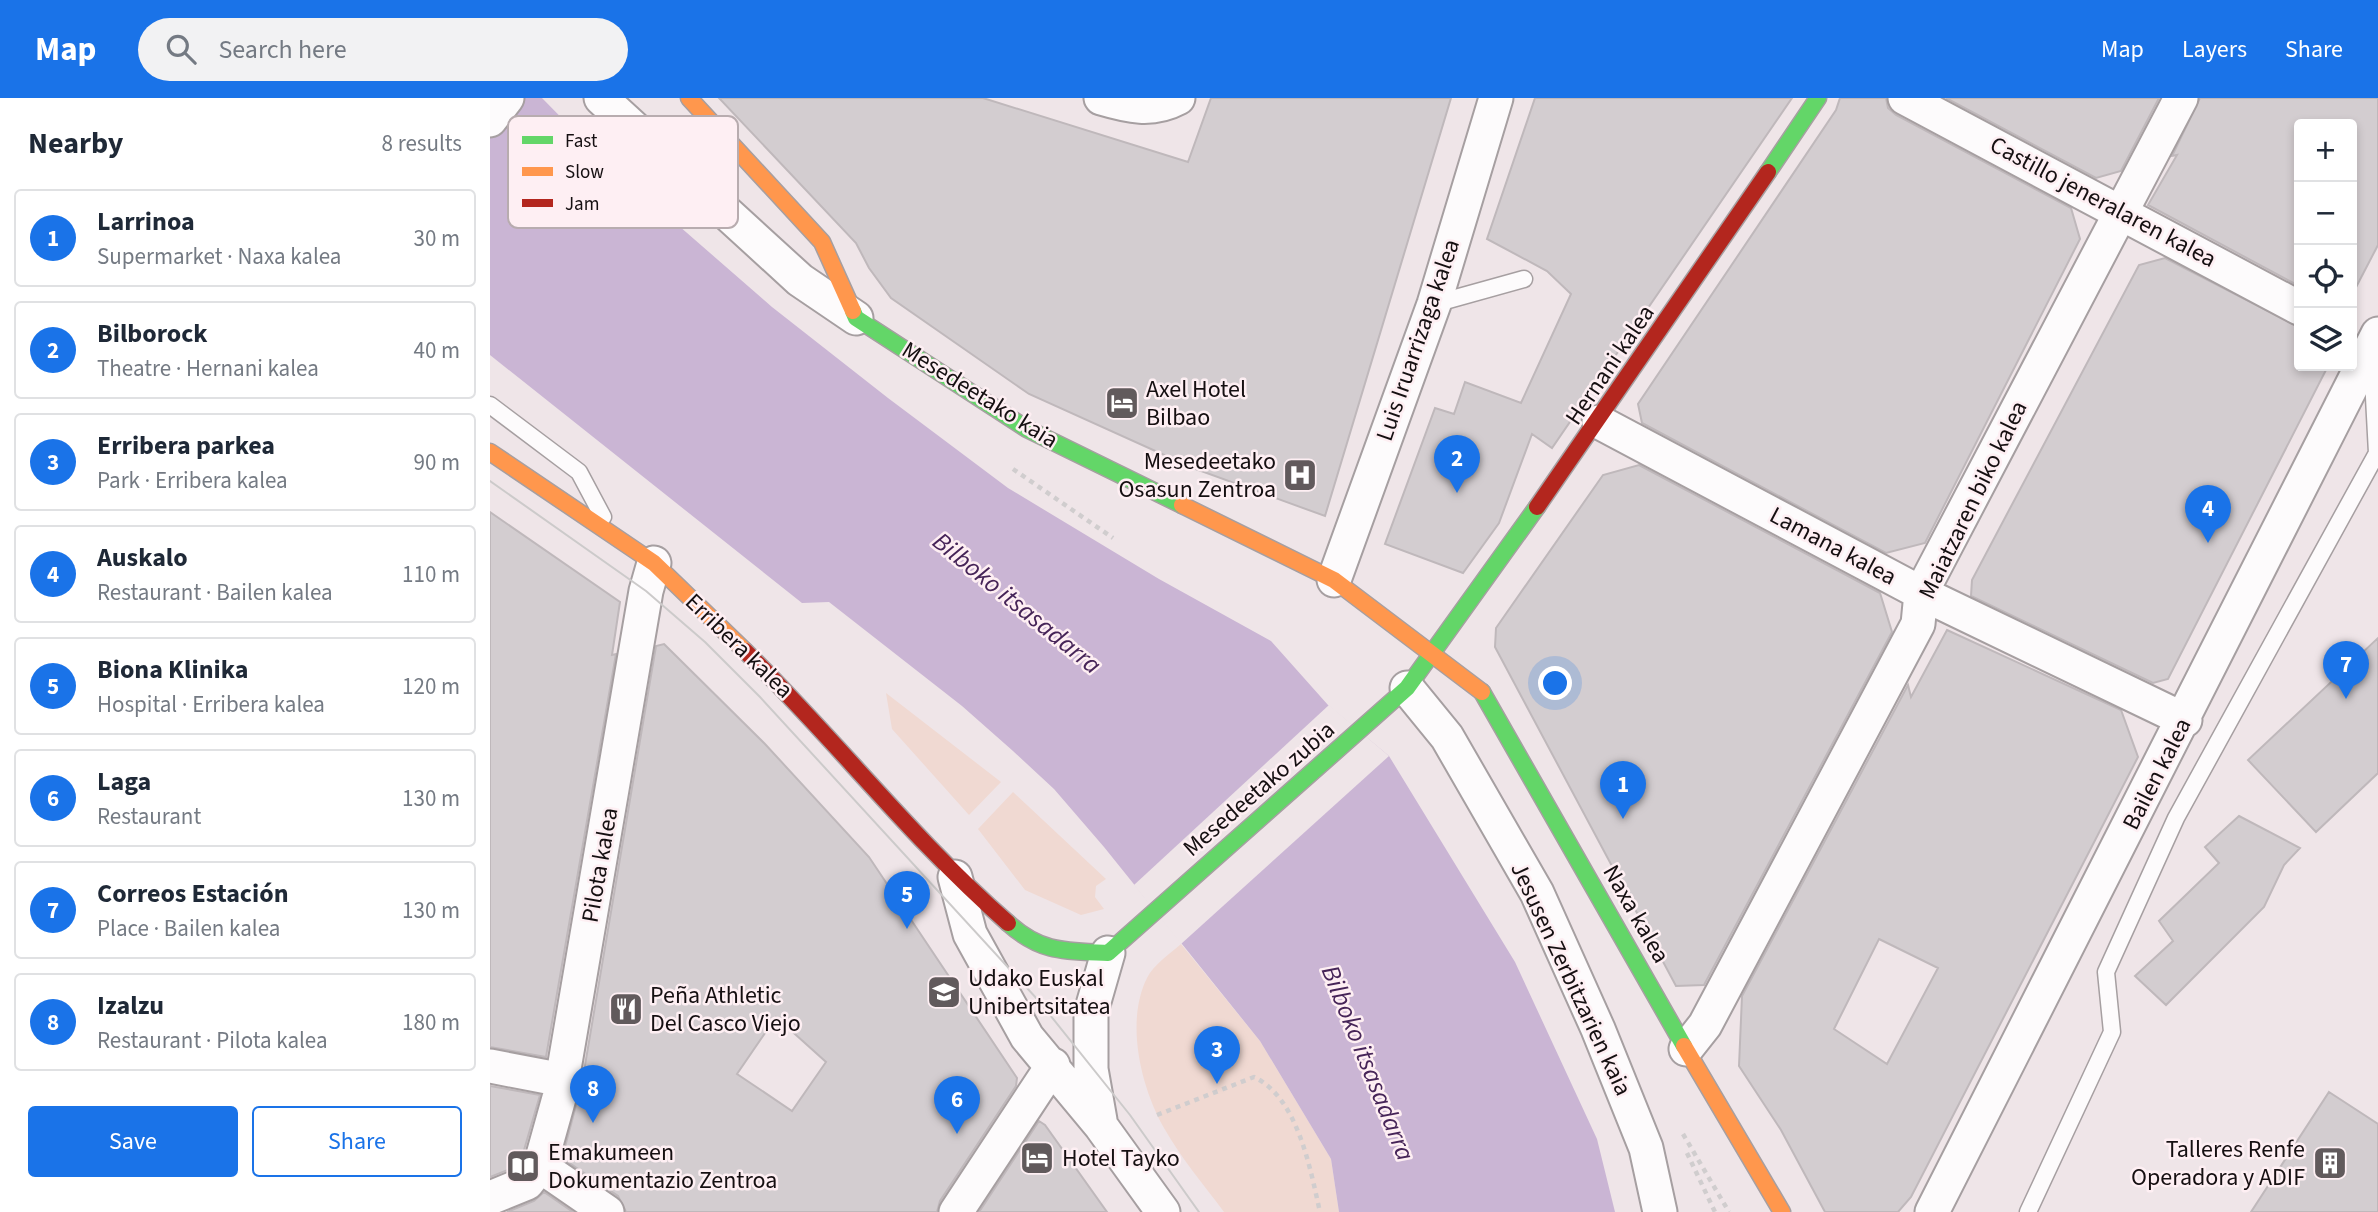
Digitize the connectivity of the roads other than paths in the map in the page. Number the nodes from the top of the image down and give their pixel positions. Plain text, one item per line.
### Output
1 (507, 98) edge
2 (601, 98) edge
3 (690, 98) edge
4 (1101, 98) edge
5 (1178, 98) edge
6 (1496, 98) edge
7 (1818, 98) edge
8 (1905, 98) edge
9 (2181, 98) edge
10 (621, 116) edge
11 (706, 116) edge
12 (490, 120) edge
13 (738, 150) edge
14 (2122, 211) junction
15 (738, 223) edge
16 (1524, 279) dead end
17 (1434, 304) junction
18 (2294, 305) edge
19 (856, 318) junction
20 (2370, 341) edge
21 (490, 405) edge
22 (1598, 422) junction
23 (490, 452) edge
24 (610, 531) junction
25 (654, 563) junction
26 (1334, 580) junction
27 (1921, 593) junction
28 (1434, 654) junction
29 (1407, 688) junction
30 (2185, 719) junction
31 (955, 877) junction
32 (1108, 953) junction
33 (1686, 1049) junction
34 (1053, 1065) junction
35 (490, 1066) edge
36 (563, 1080) junction
37 (1101, 1126) junction
38 (540, 1166) junction
39 (490, 1198) edge
40 (607, 1212) edge
41 (956, 1212) edge
42 (1163, 1212) edge
43 (1660, 1212) edge
44 (1782, 1212) edge
45 (1932, 1212) edge
46 (2028, 1212) edge

1 - 12 street
2 - 10 street, Mesedeetako kaia
3 - 11 street
4 - 5 street
6 - 17 street, Luis Iruarrizaga kalea
7 - 22 street, Hernani kalea
8 - 14 street, Castillo jeneralaren kalea
9 - 14 street, Maiatzaren biko kalea
13 - 19 street
14 - 18 street, Castillo jeneralaren kalea
14 - 27 street, Maiatzaren biko kalea
15 - 19 street, Mesedeetako kaia
16 - 17 lane
17 - 26 street, Luis Iruarrizaga kalea
19 - 26 street, Mesedeetako kaia
20 - 30 street, Bailen kalea
20 - 46 lane
21 - 24 lane
22 - 27 street, Lamana kalea
22 - 28 street, Hernani kalea
23 - 24 street, Erribera kalea
24 - 25 street, Erribera kalea
25 - 31 street, Erribera kalea
25 - 36 street, Pilota kalea
26 - 28 street, Mesedeetako kaia
27 - 30 street, Lamana kalea
27 - 33 street, Maiatzaren biko kalea
28 - 29 street, Mesedeetako zubia
28 - 33 street, Naxa kalea
29 - 32 street, Mesedeetako zubia
29 - 43 street, Jesusen Zerbitzarien kaia
30 - 45 street, Bailen kalea
31 - 32 street, Erribera kalea
31 - 34 street, Erribera kalea
32 - 37 street, Erribera kalea
33 - 44 street, Naxa kalea
34 - 37 street, Erribera kalea
34 - 41 street
35 - 36 street
36 - 38 street, Pilota kalea
37 - 42 street, Erribera kalea
38 - 39 street
38 - 40 street

